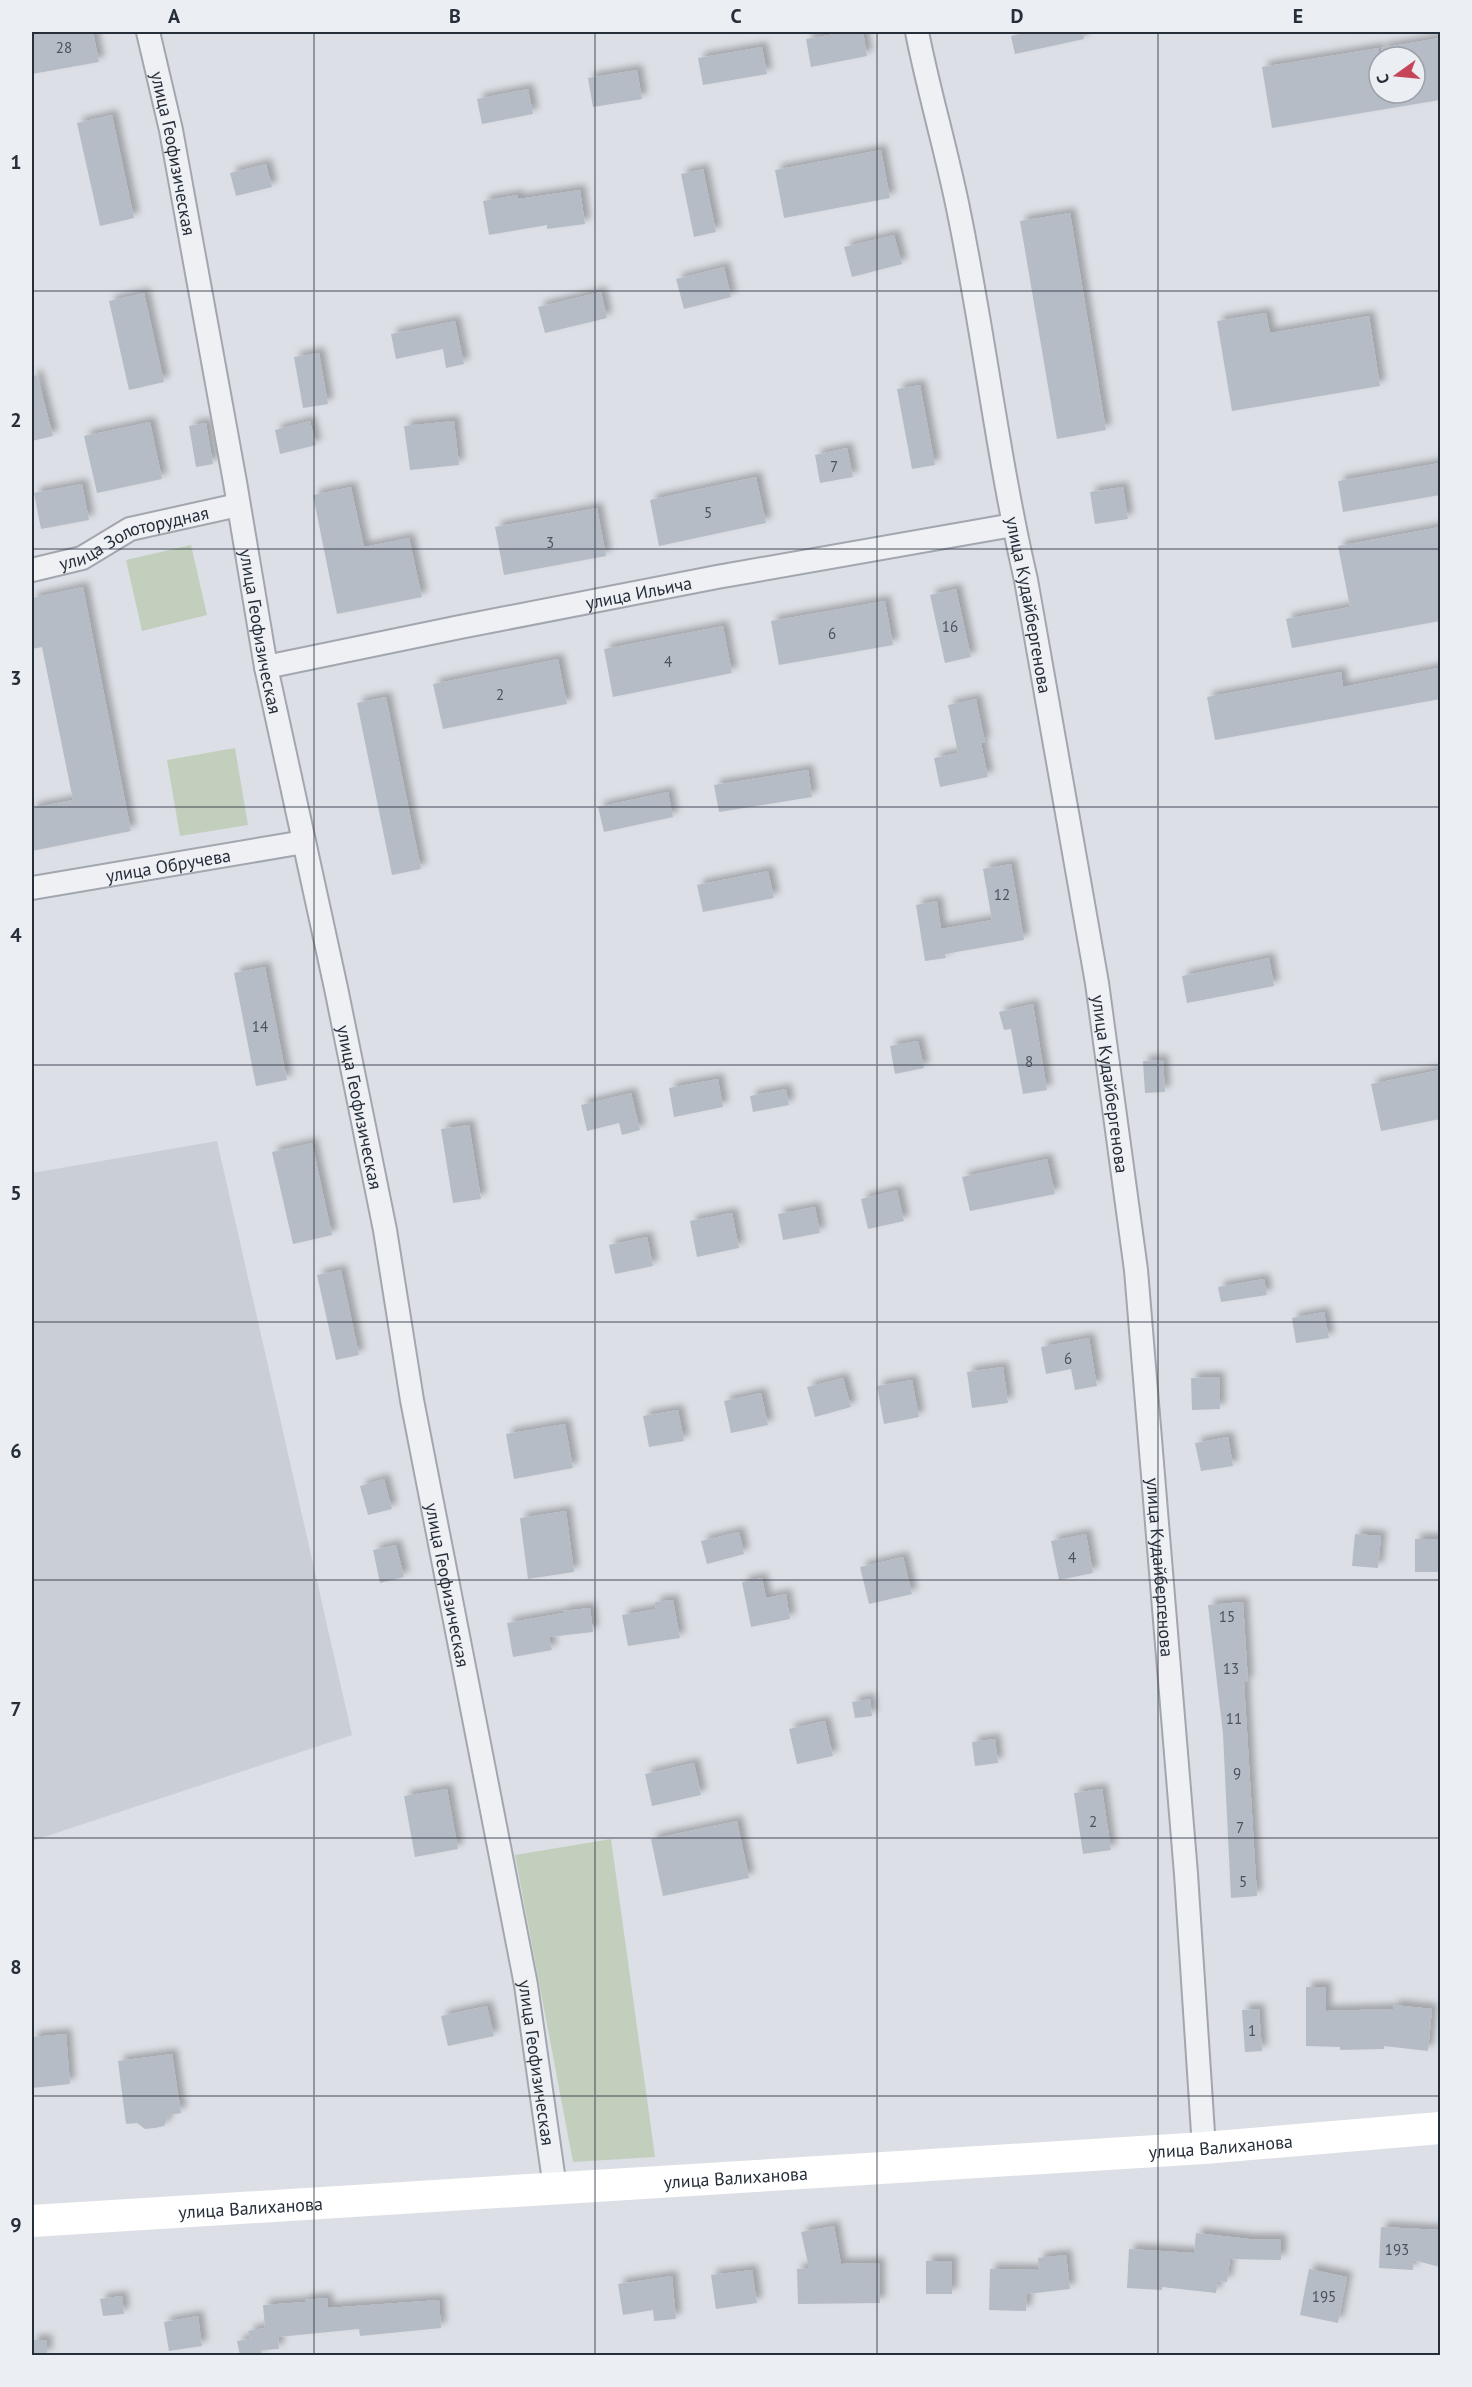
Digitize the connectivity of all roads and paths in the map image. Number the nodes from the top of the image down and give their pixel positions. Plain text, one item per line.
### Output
1 (148, 32) edge
2 (917, 32) edge
3 (238, 505) junction
4 (1013, 525) junction
5 (32, 570) edge
6 (266, 667) junction
7 (304, 842) junction
8 (32, 888) edge
9 (1440, 2128) edge
10 (1204, 2148) junction
11 (555, 2188) junction
12 (32, 2221) edge

1 - 3 street, улица Геофизическая
2 - 4 street, улица Кудайбергенова
3 - 5 street, улица Золоторудная
3 - 6 street, улица Геофизическая
4 - 6 street, улица Ильича
4 - 10 street, улица Кудайбергенова
6 - 7 street, улица Геофизическая
7 - 8 street, улица Обручева
7 - 11 street, улица Геофизическая
9 - 10 main road, улица Валиханова
10 - 11 main road, улица Валиханова
11 - 12 main road, улица Валиханова

